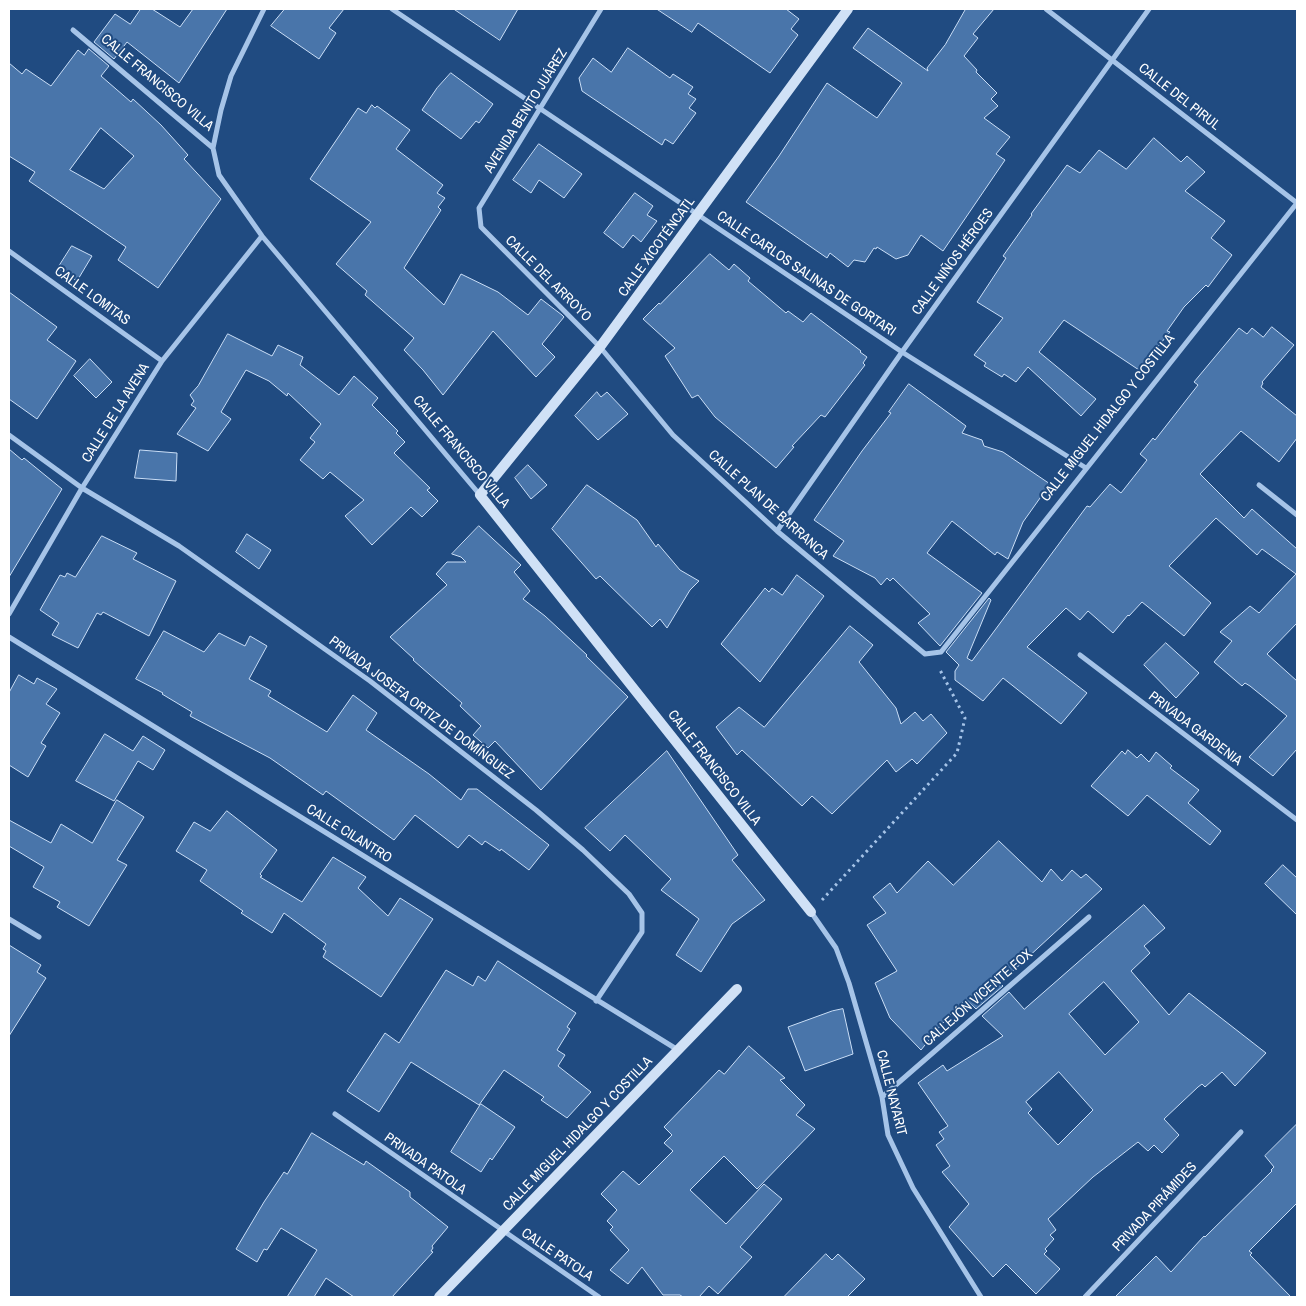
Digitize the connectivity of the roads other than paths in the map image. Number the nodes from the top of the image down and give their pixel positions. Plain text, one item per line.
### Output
1 (264, 9) edge
2 (392, 9) edge
3 (602, 9) edge
4 (848, 9) edge
5 (1046, 9) edge
6 (1150, 9) edge
7 (73, 30) dead end
8 (1113, 60) junction
9 (541, 110) junction
10 (213, 148) junction
11 (1297, 203) edge
12 (697, 215) junction
13 (481, 227) joint
14 (262, 236) junction
15 (9, 251) edge
16 (600, 347) junction
17 (902, 352) junction
18 (162, 360) junction
19 (9, 435) edge
20 (1086, 468) junction
21 (1259, 485) dead end
22 (82, 488) junction
23 (480, 495) junction
24 (1297, 515) edge
25 (777, 531) junction
26 (9, 614) edge
27 (9, 637) edge
28 (930, 653) joint
29 (1080, 655) dead end
30 (1297, 820) edge
31 (811, 912) joint
32 (1089, 917) dead end
33 (9, 919) edge
34 (39, 937) dead end
35 (737, 989) dead end
36 (596, 1001) junction
37 (678, 1050) junction
38 (882, 1097) junction
39 (335, 1114) dead end
40 (1241, 1132) dead end
41 (503, 1231) junction
42 (439, 1297) edge
43 (599, 1297) edge
44 (981, 1297) edge
45 (1085, 1297) edge

1 - 10 street
2 - 9 street, CALLE CARLOS SALINAS DE GORTARI
3 - 9 street, AVENIDA BENITO JUÁREZ
4 - 12 main road, CALLE XICOTÉNCATL
5 - 8 street, CALLE DEL PIRUL
6 - 8 street, CALLE NIÑOS HÉROES
7 - 10 street, CALLE FRANCISCO VILLA
8 - 11 street, CALLE DEL PIRUL
8 - 17 street, CALLE NIÑOS HÉROES
9 - 12 street, CALLE CARLOS SALINAS DE GORTARI
9 - 13 street, AVENIDA BENITO JUÁREZ
10 - 14 street, CALLE FRANCISCO VILLA
11 - 20 street, CALLE MIGUEL HIDALGO Y COSTILLA
12 - 16 main road, CALLE XICOTÉNCATL
12 - 17 street, CALLE CARLOS SALINAS DE GORTARI
13 - 16 street, CALLE DEL ARROYO
14 - 18 street, CALLE DE LA AVENA
14 - 23 street, CALLE FRANCISCO VILLA
15 - 18 street, CALLE LOMITAS
16 - 23 main road, CALLE XICOTÉNCATL
16 - 25 street, CALLE PLAN DE BARRANCA
17 - 20 street, CALLE CARLOS SALINAS DE GORTARI
17 - 25 street, CALLE NIÑOS HÉROES
18 - 22 street, CALLE DE LA AVENA
19 - 22 street, PRIVADA JOSEFA ORTIZ DE DOMÍNGUEZ
20 - 28 street, CALLE MIGUEL HIDALGO Y COSTILLA
21 - 24 street
22 - 26 street, CALLE DE LA AVENA
22 - 36 street, PRIVADA JOSEFA ORTIZ DE DOMÍNGUEZ
23 - 31 main road, CALLE FRANCISCO VILLA
25 - 28 street, CALLE PLAN DE BARRANCA
27 - 36 street, CALLE CILANTRO
29 - 30 street, PRIVADA GARDENIA
31 - 38 street, CALLE NAYARIT
32 - 38 street, CALLEJÓN VICENTE FOX
33 - 34 street
35 - 37 main road, CALLE MIGUEL HIDALGO Y COSTILLA
36 - 37 street, CALLE CILANTRO
37 - 41 main road, CALLE MIGUEL HIDALGO Y COSTILLA
38 - 44 street, CALLE NAYARIT
39 - 41 street, PRIVADA PATOLA
40 - 45 street, PRIVADA PIRÁMIDES
41 - 42 main road, CALLE MIGUEL HIDALGO Y COSTILLA
41 - 43 street, CALLE PATOLA

